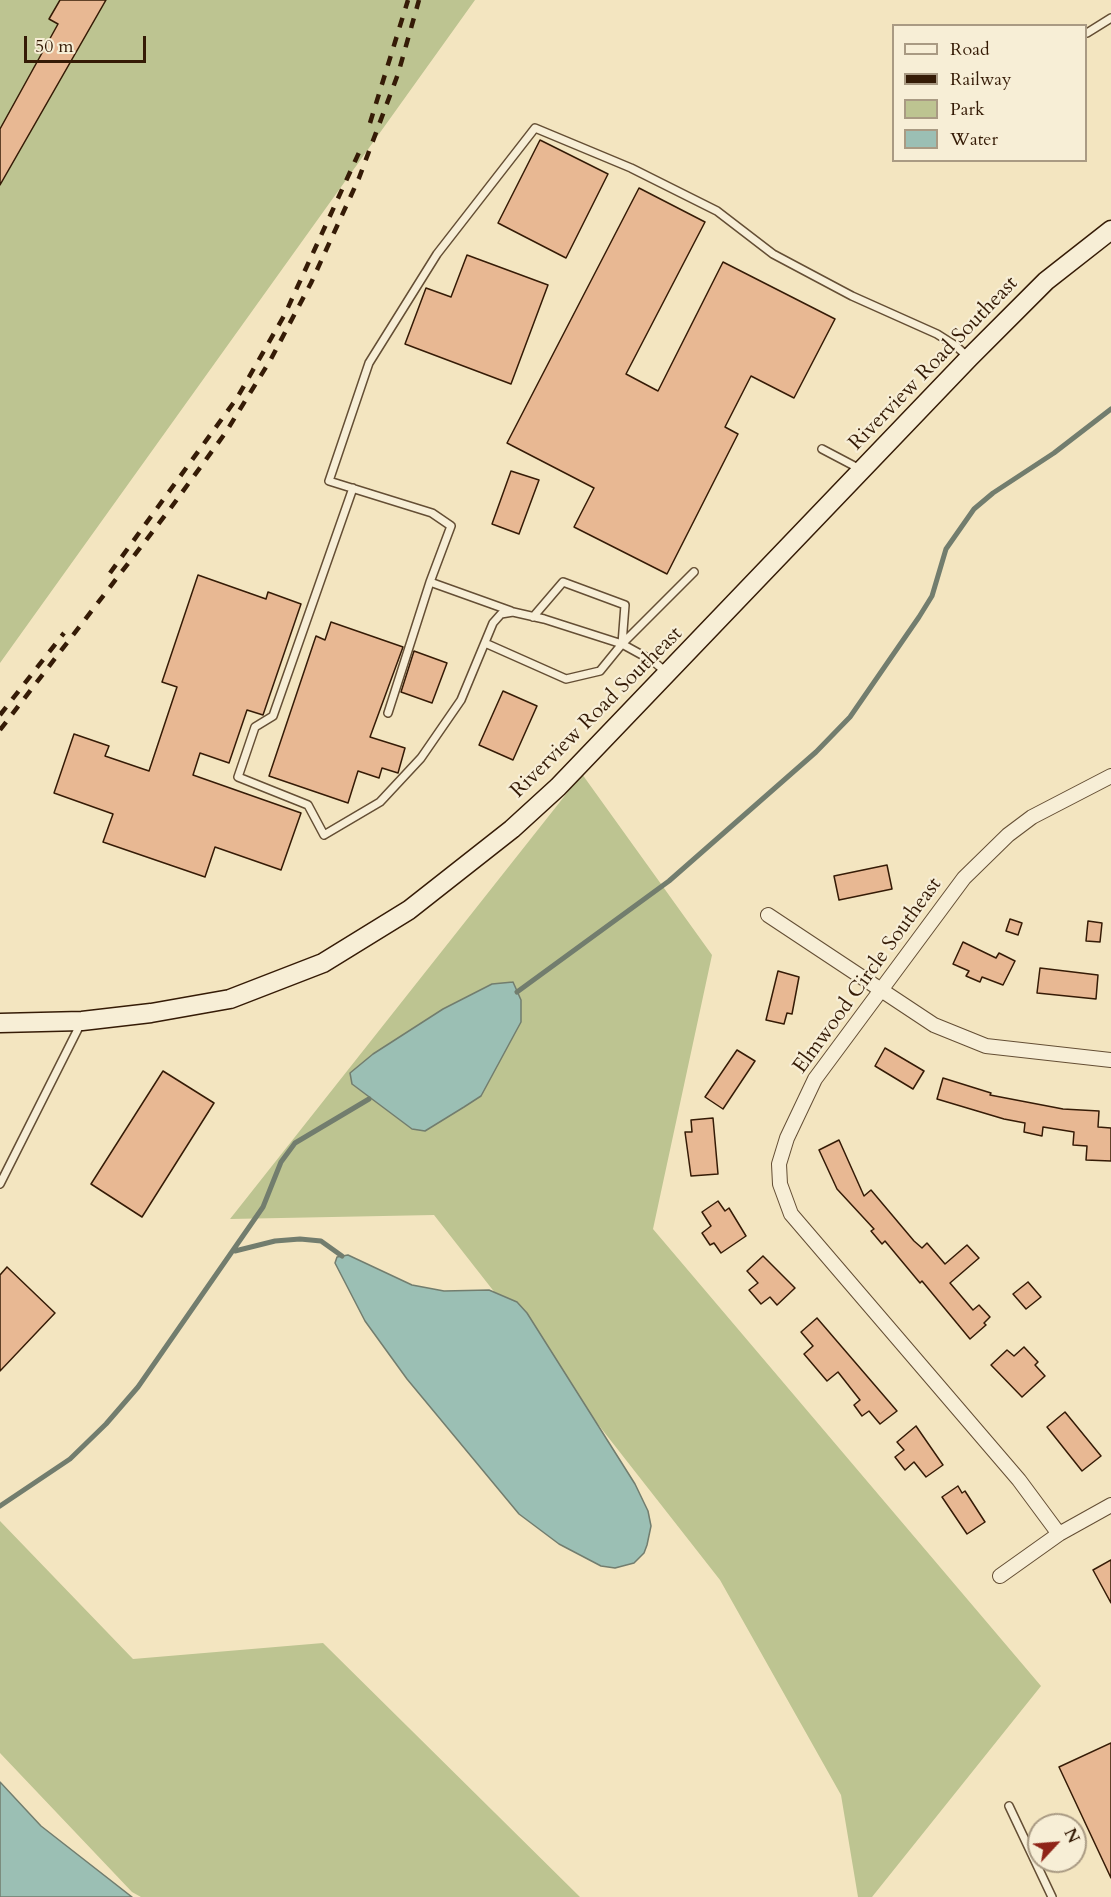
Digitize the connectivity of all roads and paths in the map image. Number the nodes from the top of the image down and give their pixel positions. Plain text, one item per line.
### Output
1 (1111, 18) edge
2 (1087, 33) edge
3 (1111, 230) edge
4 (969, 358) junction
5 (822, 449) dead end
6 (863, 471) junction
7 (353, 488) junction
8 (694, 572) dead end
9 (430, 582) junction
10 (513, 612) junction
11 (533, 617) junction
12 (485, 643) junction
13 (622, 644) junction
14 (669, 674) junction
15 (388, 713) dead end
16 (1111, 776) edge
17 (768, 915) dead end
18 (880, 990) junction
19 (82, 1021) junction
20 (0, 1023) edge
21 (1111, 1059) edge
22 (0, 1184) edge
23 (1111, 1505) edge
24 (1059, 1534) junction
25 (1000, 1576) dead end
26 (1009, 1806) dead end
27 (1052, 1897) edge

1 - 2 lane
3 - 4 street, Riverview Road Southeast
4 - 6 street, Riverview Road Southeast
4 - 7 lane
5 - 6 lane
6 - 14 street, Riverview Road Southeast
7 - 9 lane
7 - 12 lane
8 - 13 lane
9 - 10 lane
9 - 15 lane
10 - 11 lane
10 - 12 lane
11 - 13 lane
11 - 13 lane
12 - 13 lane
13 - 14 lane
14 - 19 street, Riverview Road Southeast
16 - 18 street, Elmwood Circle Southeast
17 - 18 street
18 - 21 street
18 - 24 street, Elmwood Circle Southeast
19 - 20 street, Riverview Road Southeast
19 - 22 lane
23 - 24 street
24 - 25 street
26 - 27 lane

